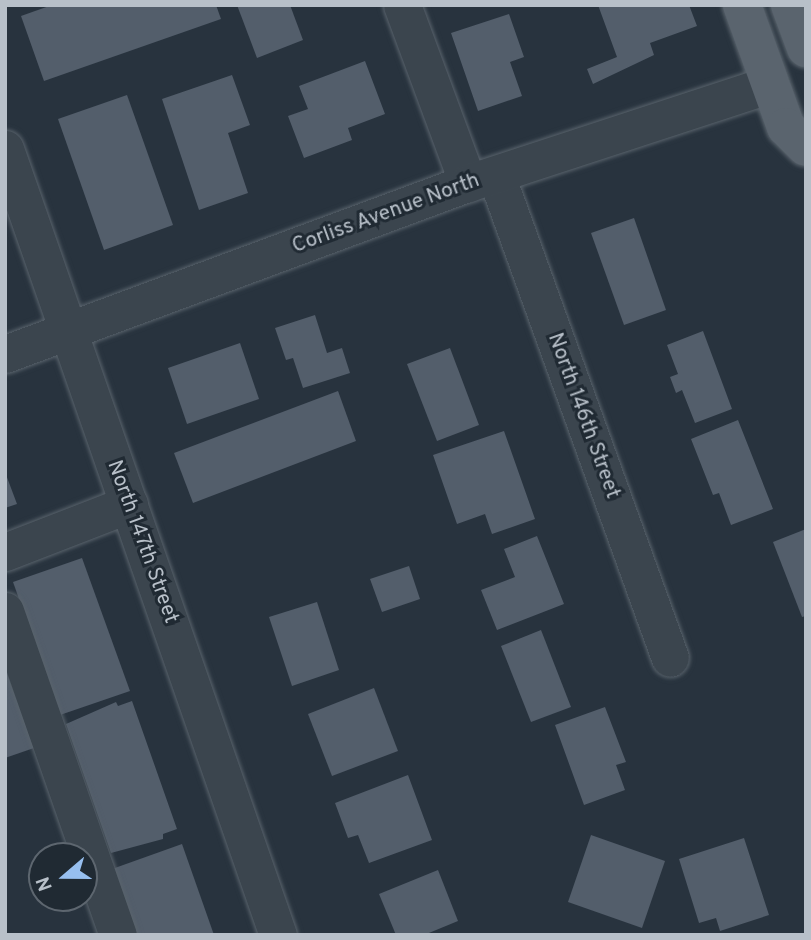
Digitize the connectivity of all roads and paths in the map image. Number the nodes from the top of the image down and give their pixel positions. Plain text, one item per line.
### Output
1 (402, 5) edge
2 (742, 5) edge
3 (790, 5) edge
4 (806, 48) edge
5 (770, 84) junction
6 (806, 147) edge
7 (5, 149) edge
8 (482, 179) junction
9 (68, 330) junction
10 (5, 354) edge
11 (129, 504) junction
12 (5, 552) edge
13 (5, 611) edge
14 (670, 658) dead end
15 (118, 935) edge
16 (278, 935) edge

1 - 8 street, North 146th Street
2 - 5 main road
3 - 4 main road
5 - 6 main road
5 - 8 street, Corliss Avenue North
7 - 9 street, North 147th Street
8 - 9 street, Corliss Avenue North
8 - 14 street, North 146th Street
9 - 10 street, Corliss Avenue North
9 - 11 street, North 147th Street
11 - 12 street
11 - 16 street, North 147th Street
13 - 15 street

